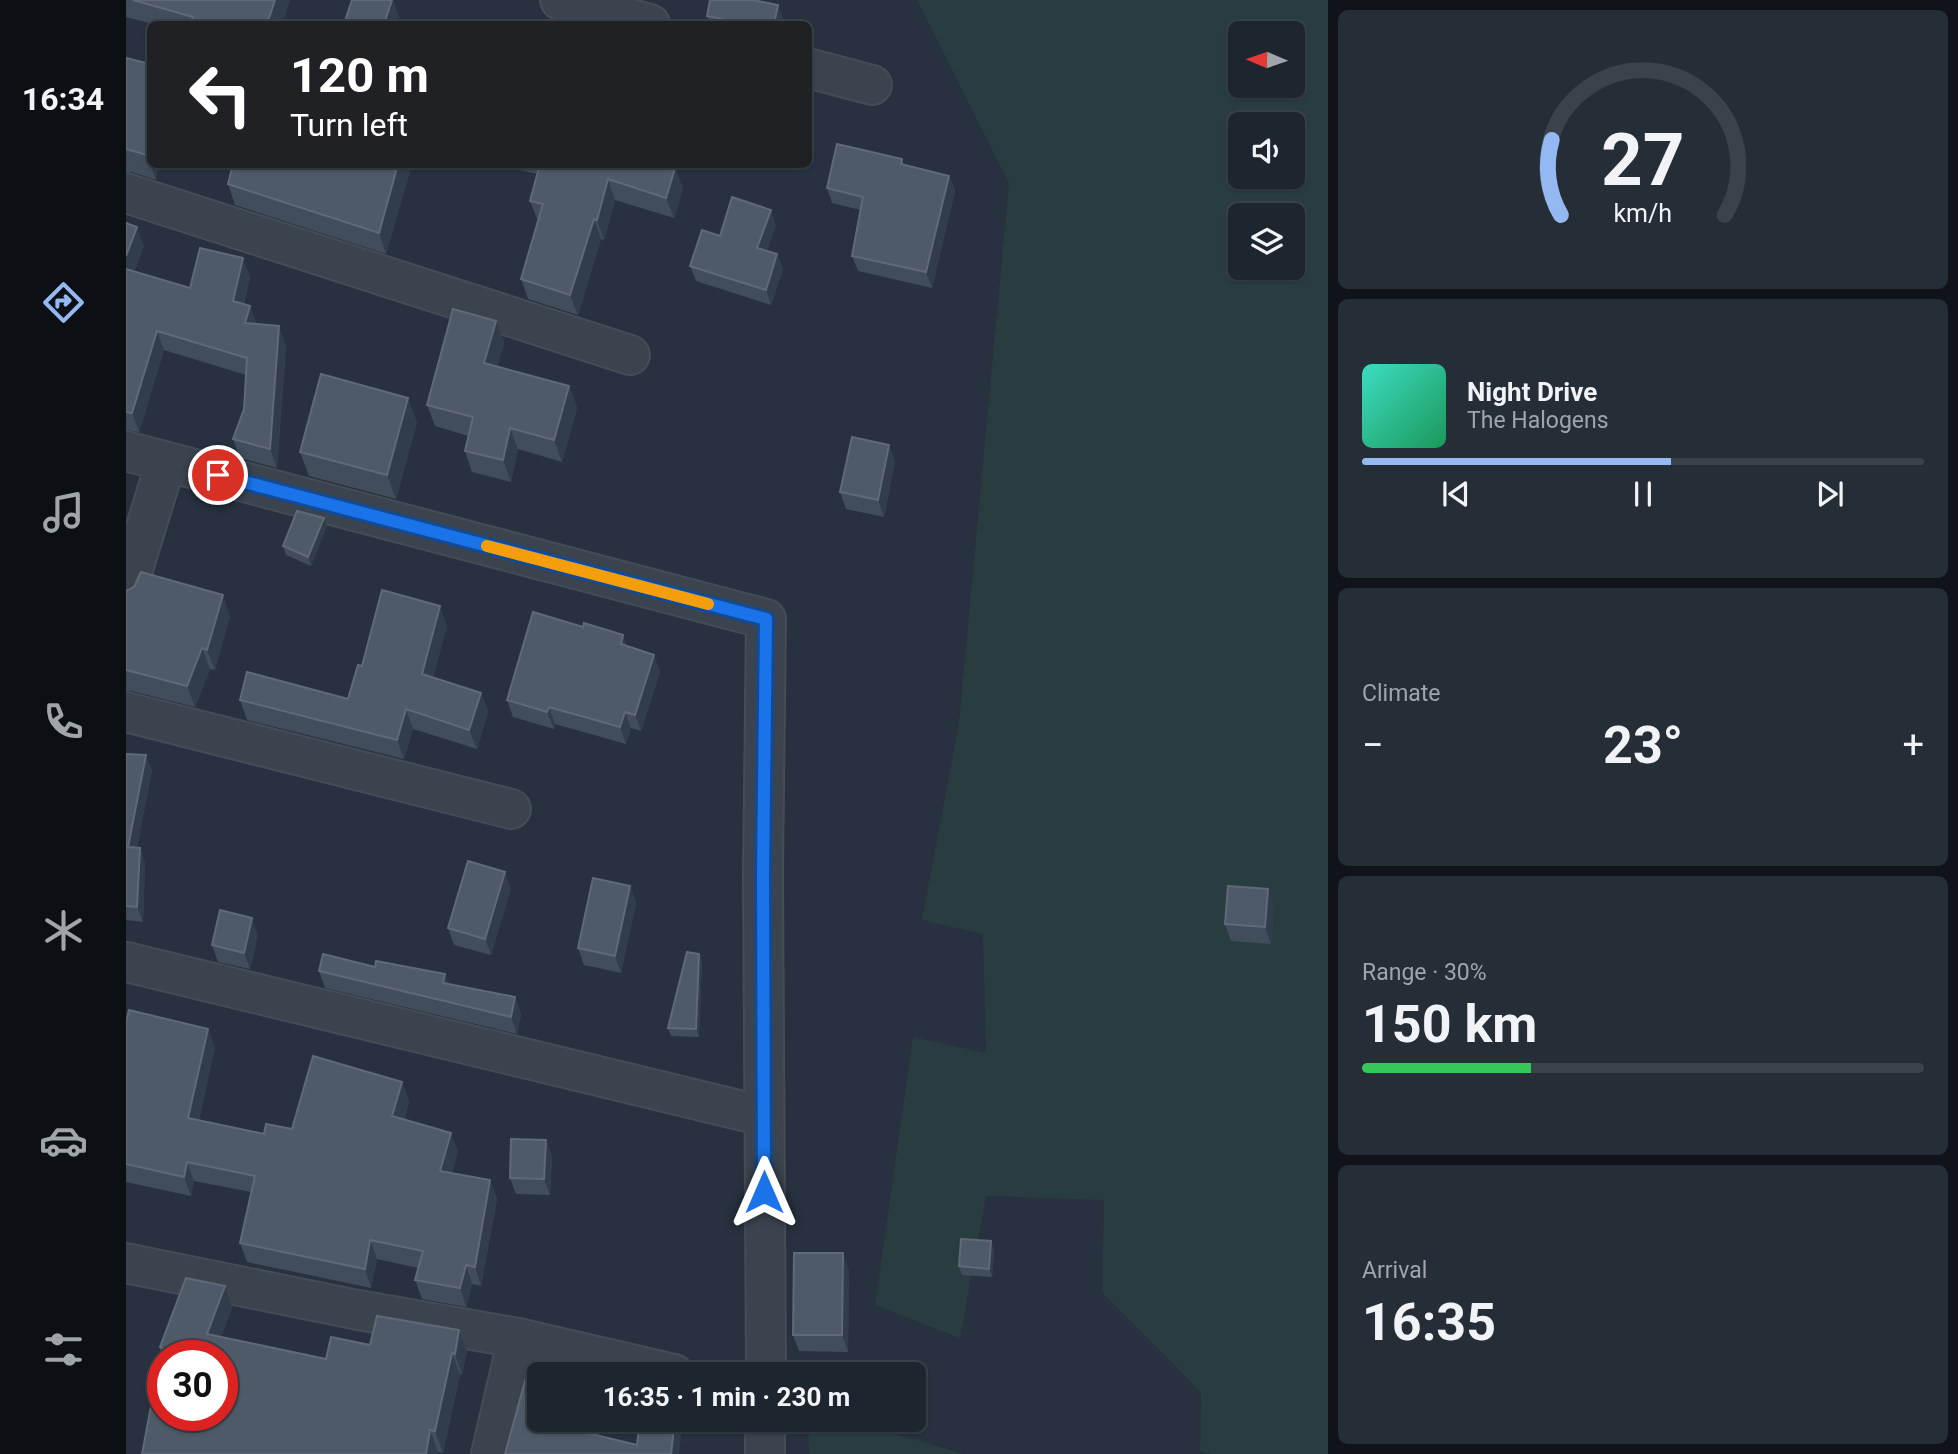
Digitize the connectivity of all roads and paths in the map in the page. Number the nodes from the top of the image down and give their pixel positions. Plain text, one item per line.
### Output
1 (560, 0) edge
2 (639, 21) edge
3 (812, 69) edge
4 (872, 85) dead end
5 (126, 193) edge
6 (630, 355) dead end
7 (126, 451) edge
8 (166, 462) junction
9 (126, 592) edge
10 (126, 712) edge
11 (511, 809) dead end
12 (126, 962) edge
13 (764, 1116) junction
14 (126, 1263) edge
15 (518, 1338) junction
16 (622, 1362) edge
17 (759, 1362) edge
18 (765, 1432) edge
19 (491, 1454) edge
20 (765, 1454) edge

1 - 2 street
3 - 4 street
5 - 6 street
7 - 8 street
8 - 9 street
8 - 13 street
10 - 11 street
12 - 13 street
13 - 17 street
14 - 15 street
15 - 16 street
15 - 19 street
18 - 20 street

